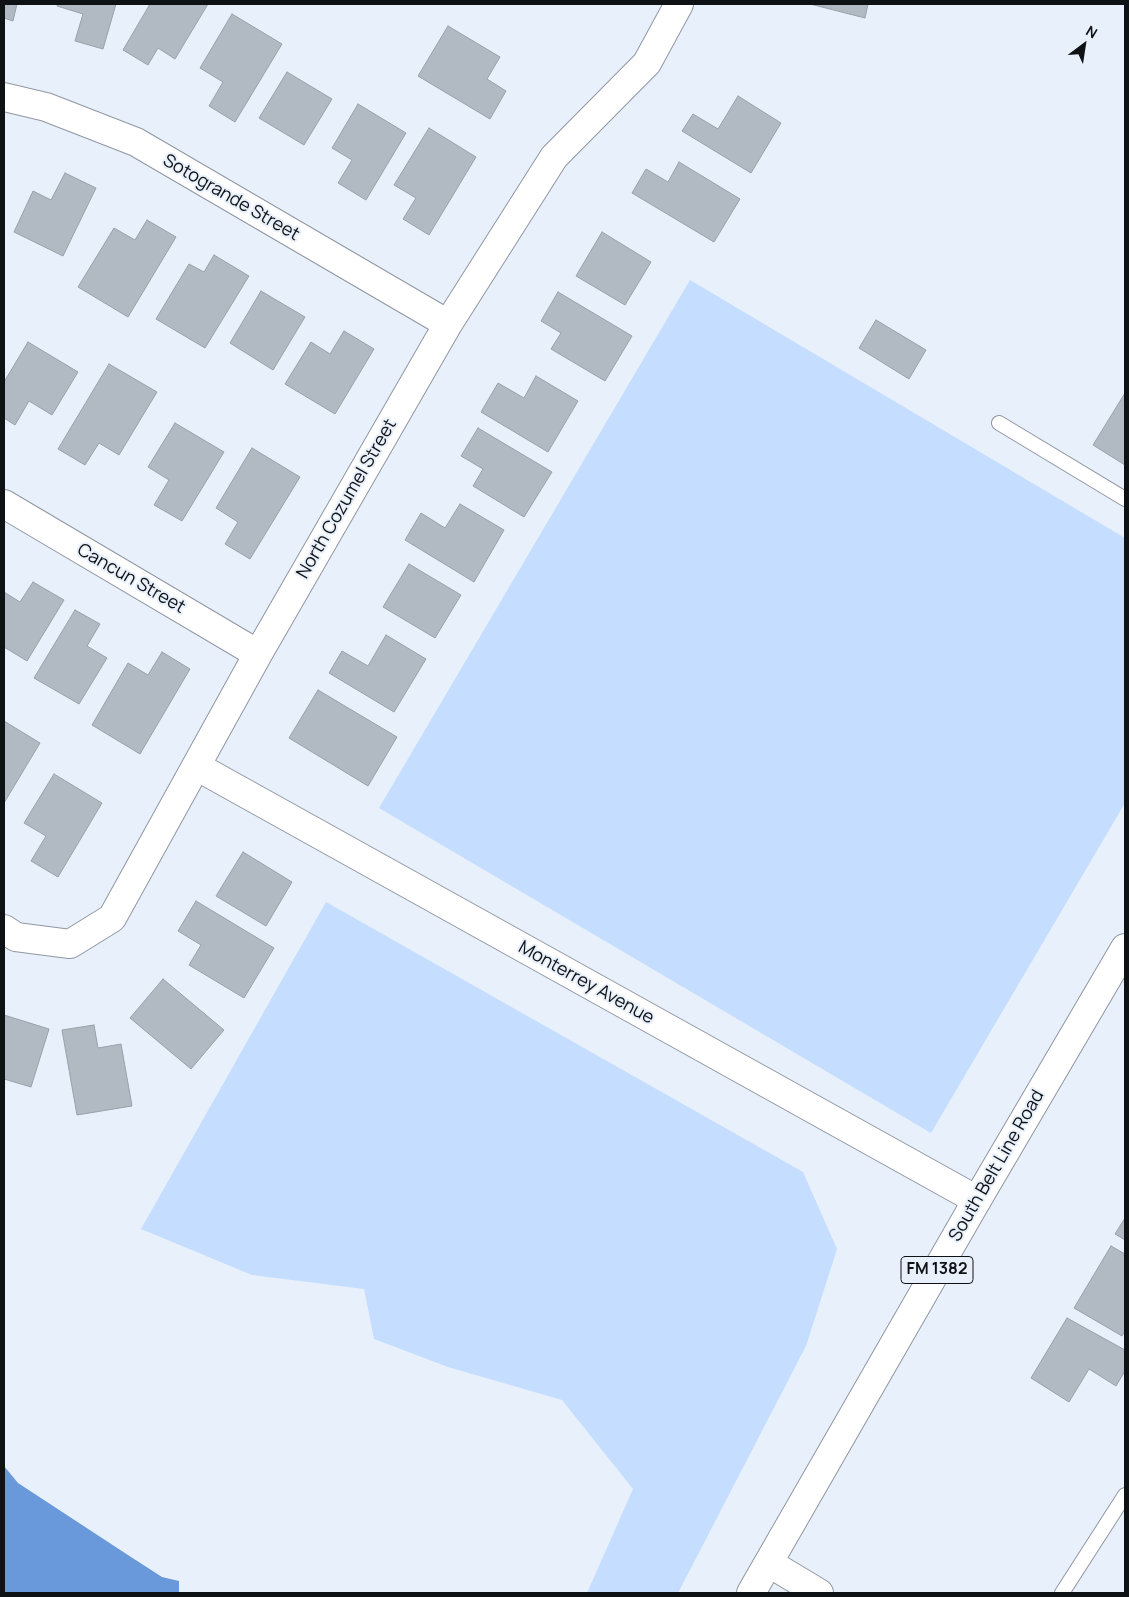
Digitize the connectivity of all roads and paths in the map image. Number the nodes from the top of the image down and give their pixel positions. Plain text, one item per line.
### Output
1 (679, 4) edge
2 (4, 97) edge
3 (448, 324) junction
4 (999, 423) dead end
5 (1125, 499) edge
6 (4, 504) edge
7 (258, 654) junction
8 (196, 766) junction
9 (4, 929) edge
10 (1125, 948) edge
11 (977, 1200) junction
12 (1125, 1495) edge
13 (769, 1563) junction
14 (752, 1593) edge
15 (819, 1593) edge
16 (1062, 1593) edge

1 - 3 street, North Cozumel Street
2 - 3 street, Sotogrande Street
3 - 7 street, North Cozumel Street
4 - 5 lane
6 - 7 street, Cancun Street
7 - 8 street, North Cozumel Street
8 - 9 street, North Cozumel Street
8 - 11 street, Monterrey Avenue
10 - 11 street, South Belt Line Road / FM 1382
11 - 13 street, South Belt Line Road / FM 1382
12 - 16 lane
13 - 14 street, South Belt Line Road / FM 1382
13 - 15 street

